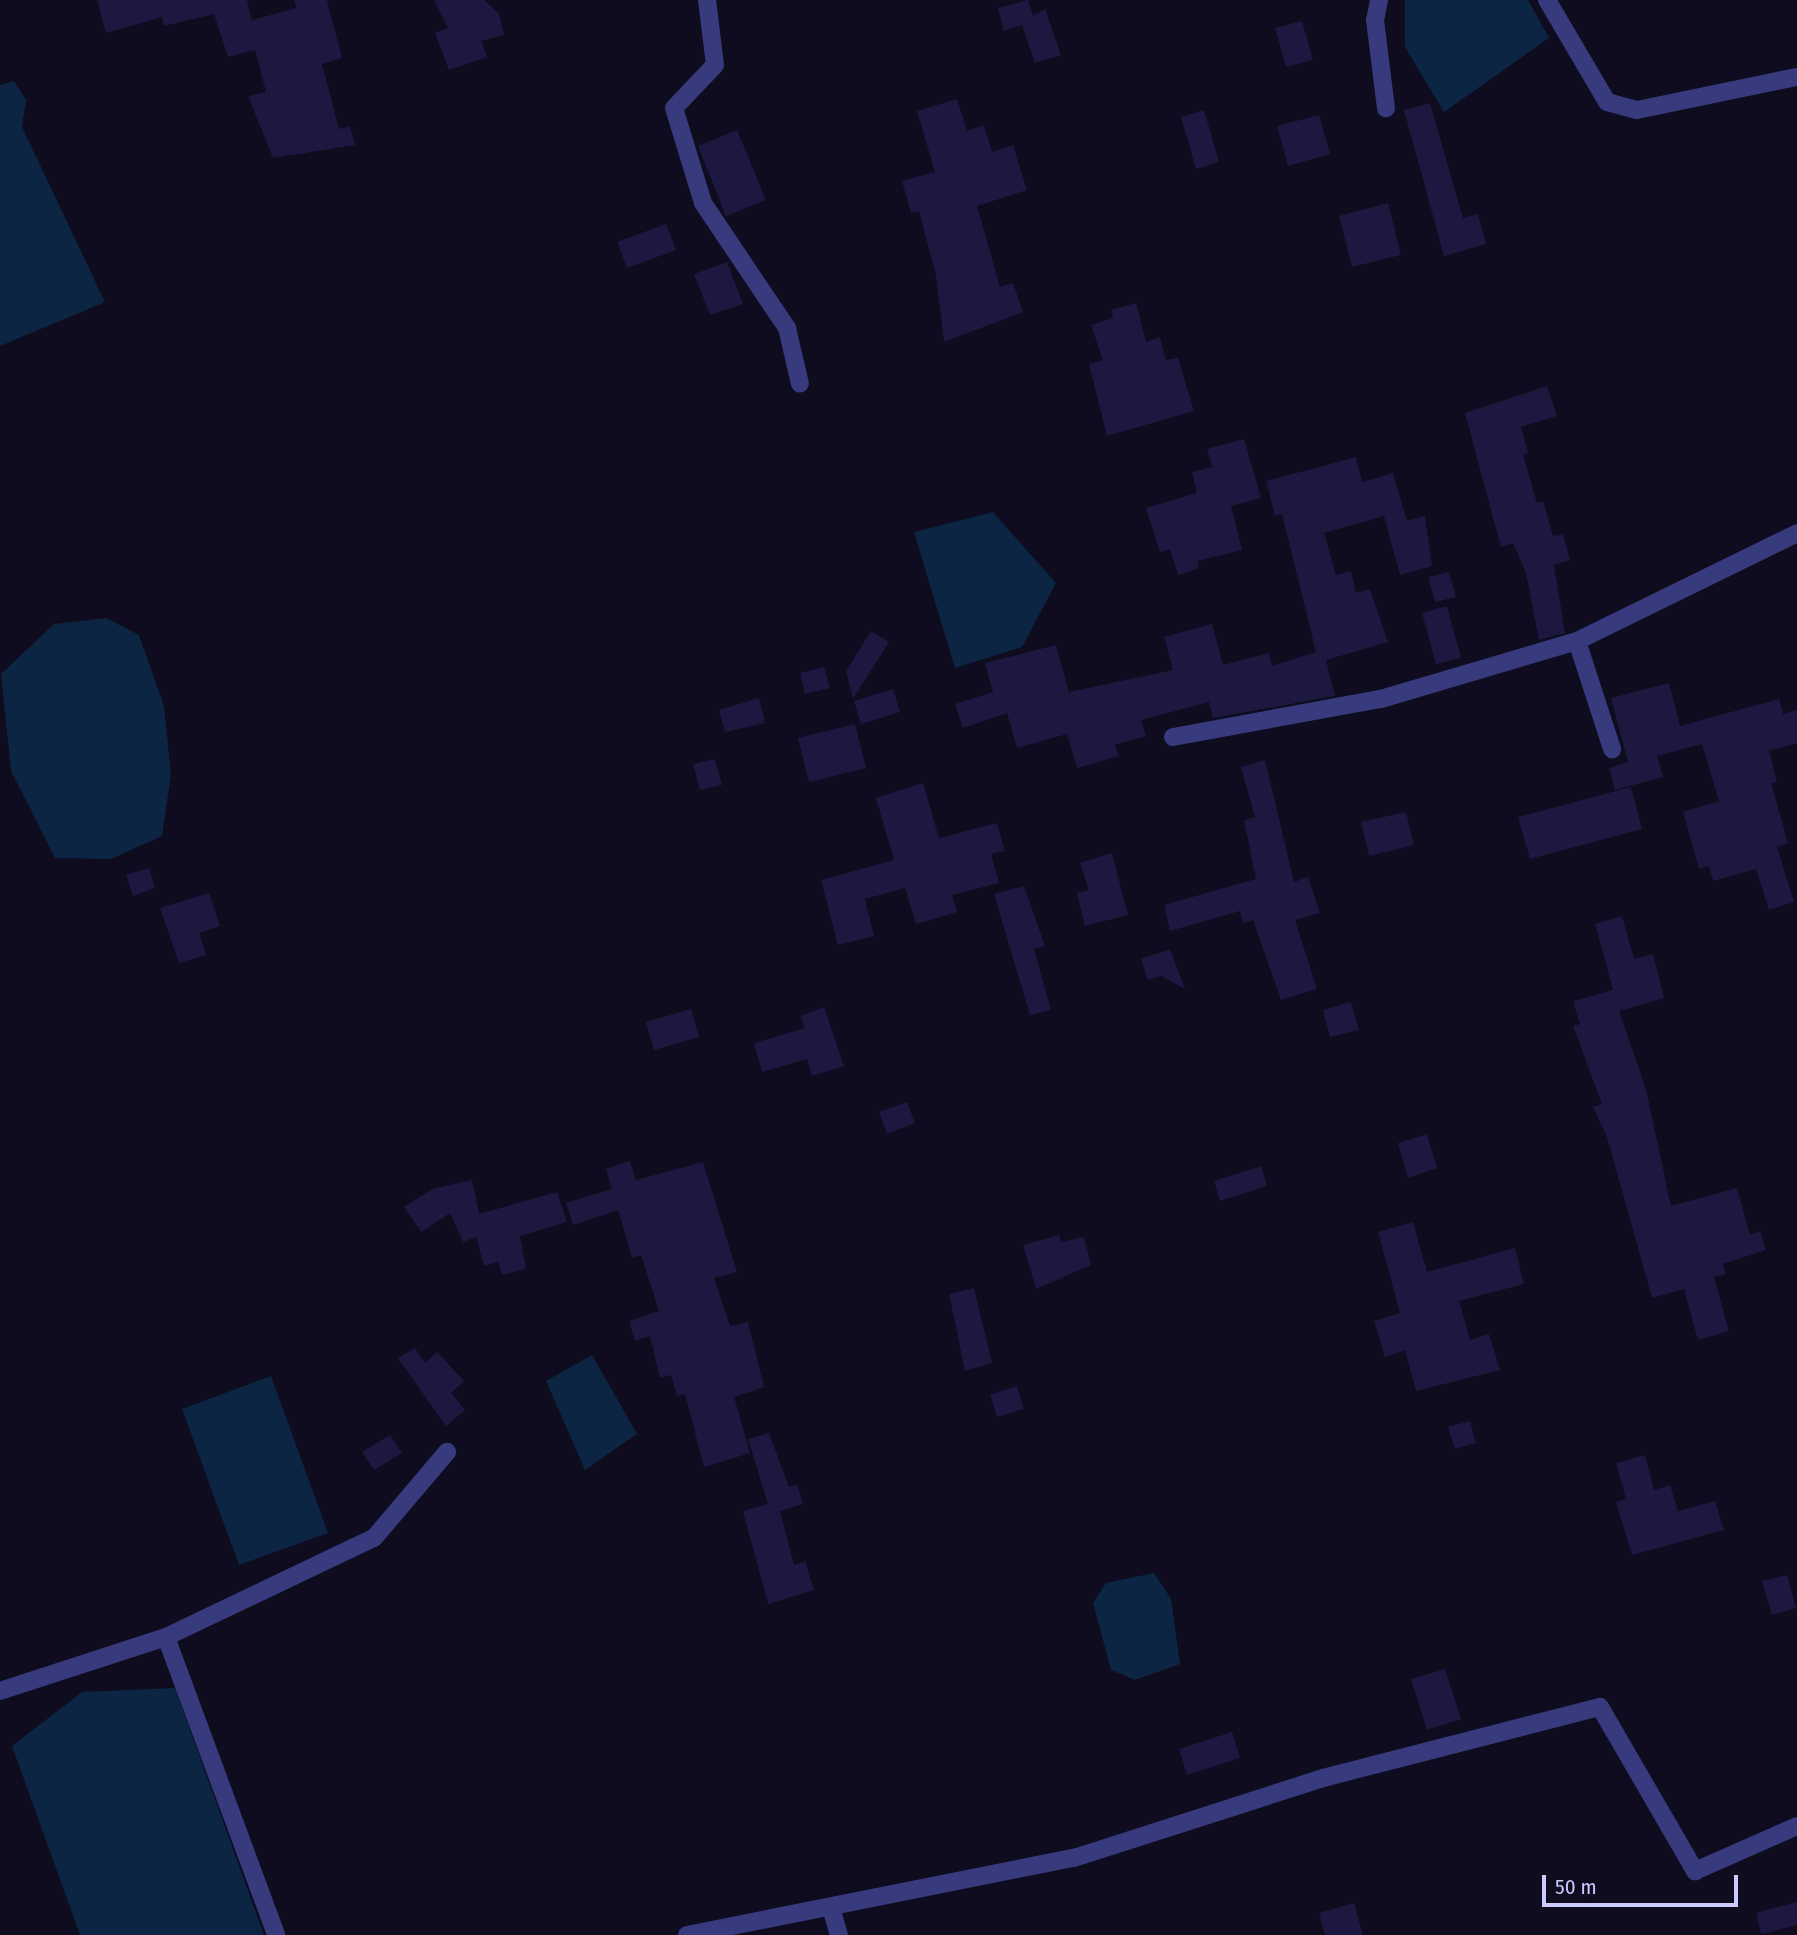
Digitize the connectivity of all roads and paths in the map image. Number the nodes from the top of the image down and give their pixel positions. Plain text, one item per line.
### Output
1 (707, 0) edge
2 (1379, 0) edge
3 (1547, 0) edge
4 (1797, 77) edge
5 (1386, 108) dead end
6 (800, 384) dead end
7 (1797, 533) edge
8 (1577, 640) junction
9 (1173, 737) dead end
10 (1612, 749) dead end
11 (447, 1452) dead end
12 (166, 1637) junction
13 (0, 1691) edge
14 (1797, 1826) edge
15 (832, 1911) junction
16 (276, 1935) edge
17 (687, 1935) edge
18 (839, 1935) edge

1 - 6 street
2 - 5 street
3 - 4 street
7 - 8 street
8 - 9 street
8 - 10 street
11 - 12 street
12 - 13 street
12 - 16 street
14 - 15 street
15 - 17 street
15 - 18 street

